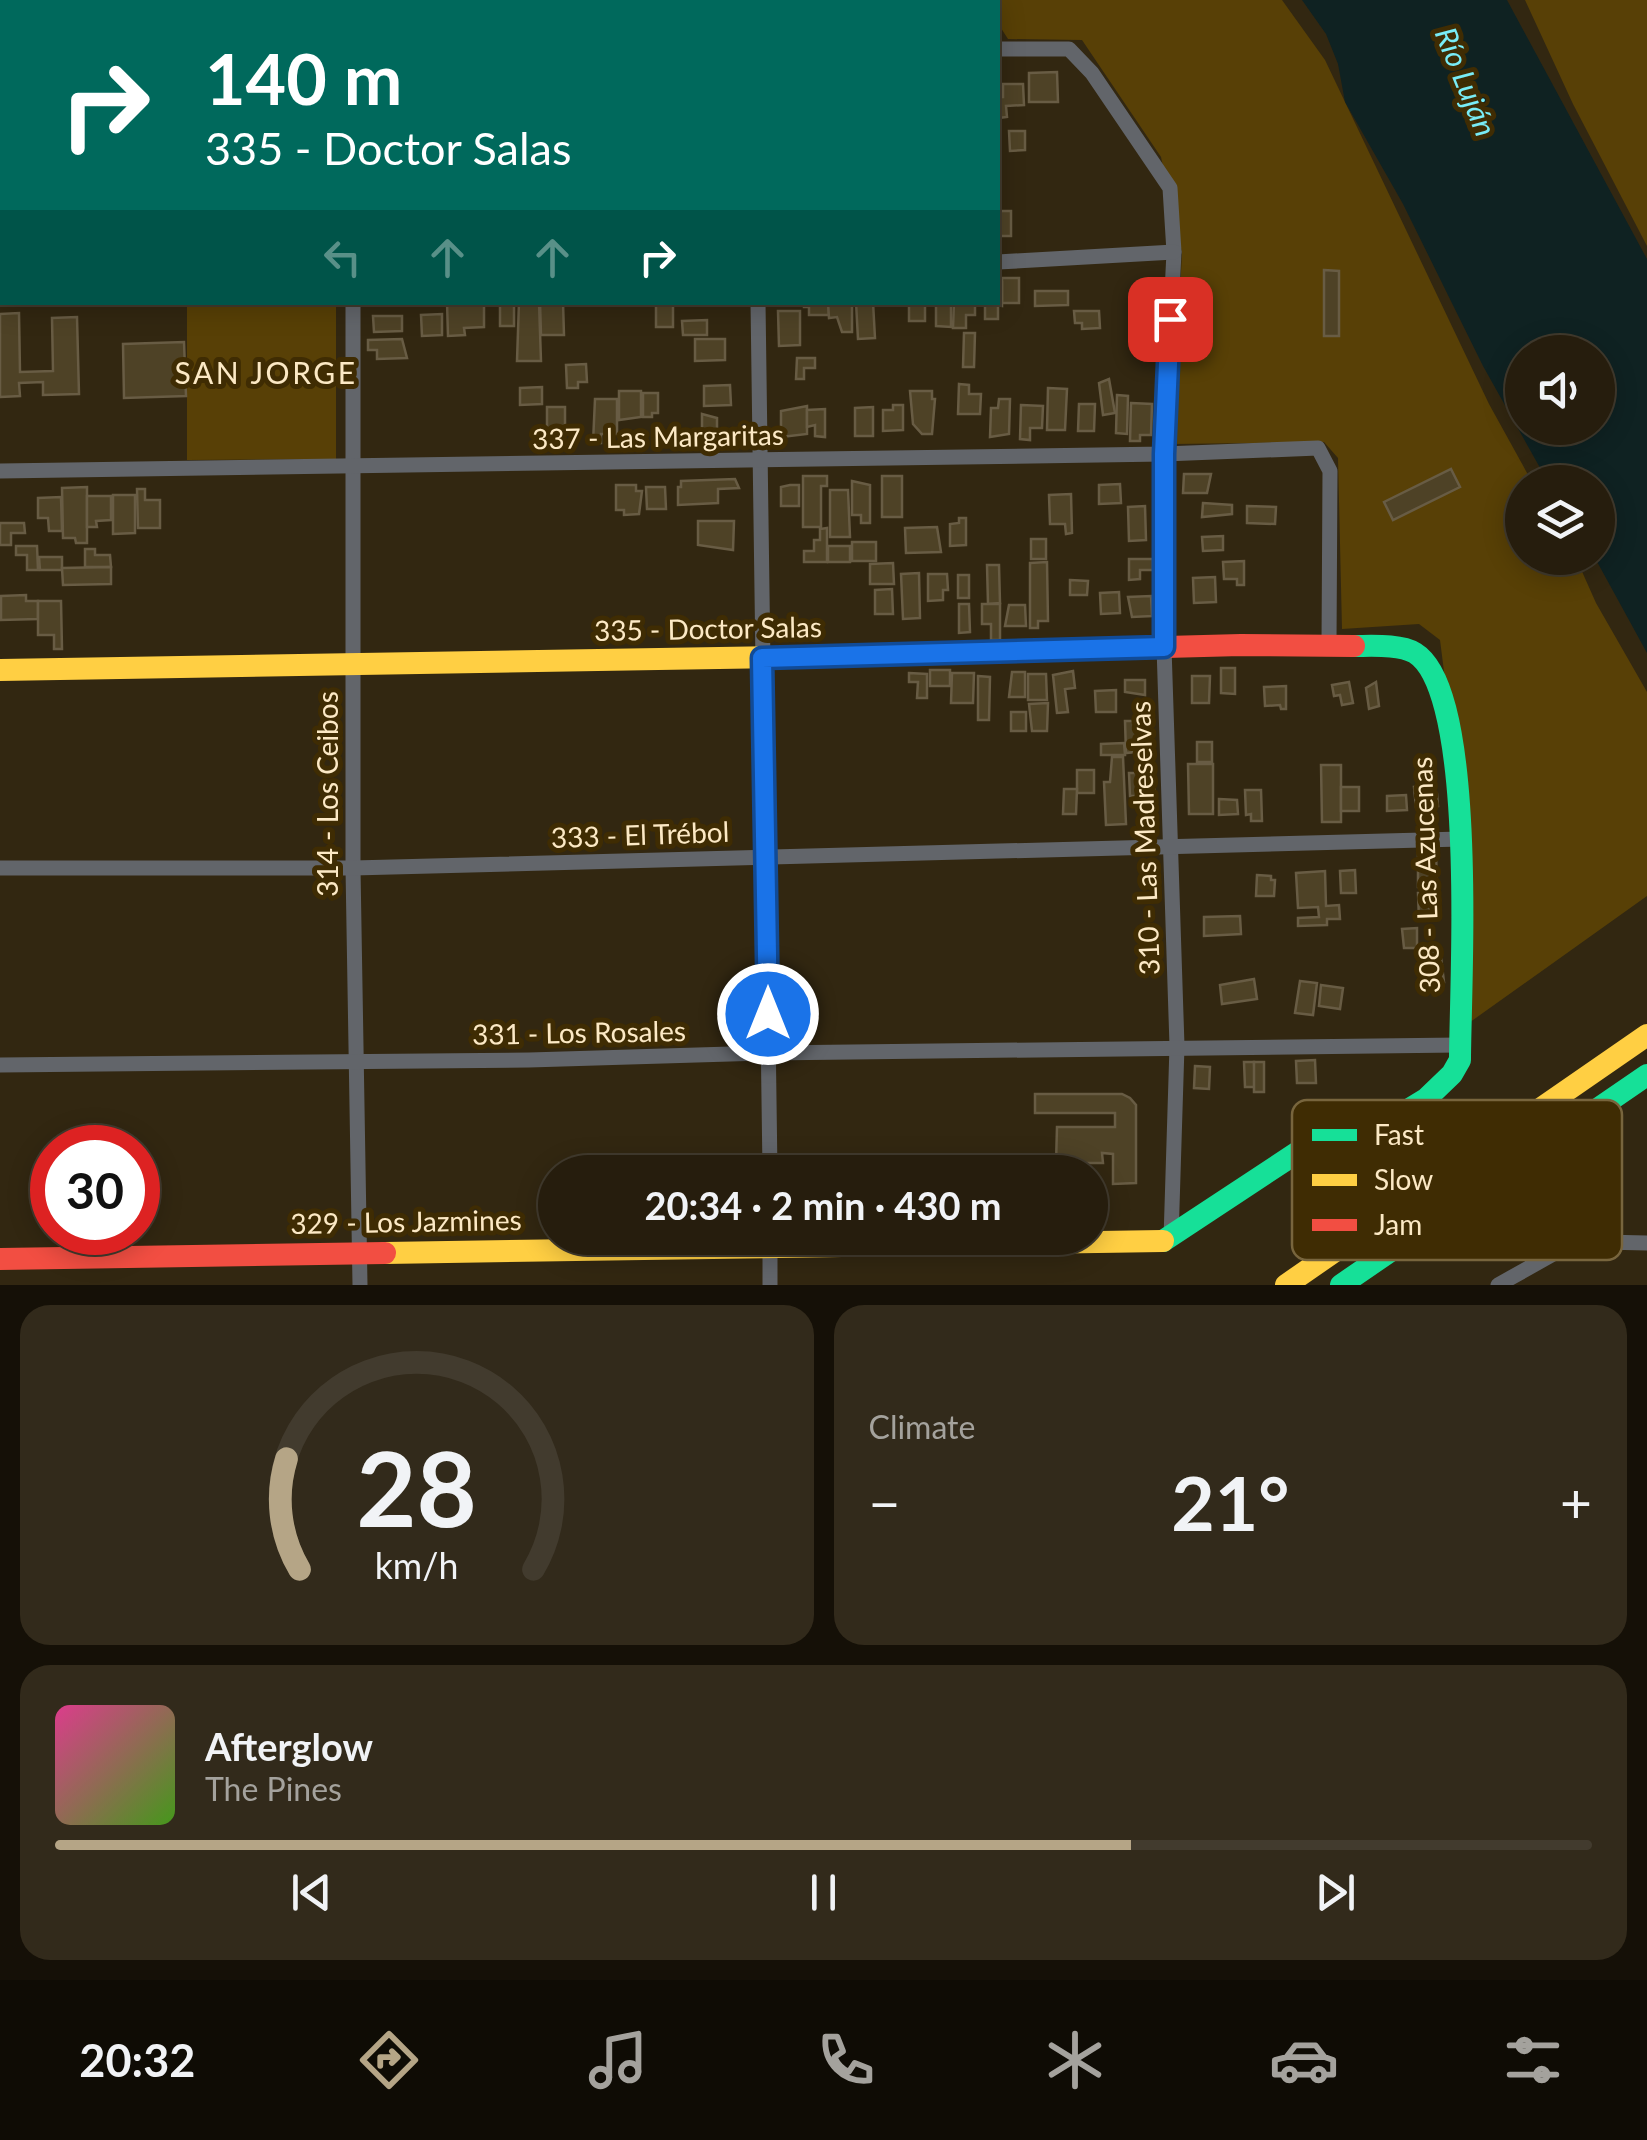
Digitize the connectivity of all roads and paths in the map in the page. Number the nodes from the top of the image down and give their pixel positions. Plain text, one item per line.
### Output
1 (1000, 50) edge
2 (1174, 252) junction
3 (1000, 262) edge
4 (353, 305) edge
5 (758, 305) edge
6 (1164, 454) junction
7 (759, 460) junction
8 (351, 468) junction
9 (0, 471) edge
10 (1330, 645) junction
11 (1164, 647) junction
12 (1416, 653) joint
13 (762, 658) junction
14 (352, 668) junction
15 (0, 670) edge
16 (1461, 839) junction
17 (1170, 848) junction
18 (767, 856) junction
19 (0, 868) edge
20 (353, 868) junction
21 (1647, 1035) edge
22 (1460, 1044) junction
23 (1176, 1046) junction
24 (768, 1053) junction
25 (357, 1062) junction
26 (0, 1065) edge
27 (1647, 1075) edge
28 (1424, 1100) edge
29 (1553, 1100) edge
30 (1611, 1100) edge
31 (770, 1155) edge
32 (1292, 1155) edge
33 (1170, 1239) junction
34 (1108, 1242) edge
35 (1622, 1242) edge
36 (1647, 1243) edge
37 (538, 1248) edge
38 (360, 1252) junction
39 (770, 1255) edge
40 (0, 1259) edge
41 (1322, 1260) edge
42 (1377, 1260) edge
43 (1543, 1260) edge
44 (360, 1285) edge
45 (770, 1285) edge
46 (1286, 1285) edge
47 (1341, 1285) edge
48 (1498, 1285) edge

1 - 2 street, 310 - Las Madreselvas
2 - 3 street
2 - 6 street, 310 - Las Madreselvas
4 - 8 street, 314 - Los Ceibos
5 - 7 street
6 - 7 street, 337 - Las Margaritas
6 - 10 street, 337 - Las Margaritas
6 - 11 street, 310 - Las Madreselvas
7 - 8 street, 337 - Las Margaritas
7 - 13 street
8 - 9 street, 337 - Las Margaritas
8 - 14 street, 314 - Los Ceibos
10 - 11 main road, 335 - Doctor Salas
10 - 12 main road, 335 - Doctor Salas
11 - 13 main road, 335 - Doctor Salas
11 - 17 street, 310 - Las Madreselvas
12 - 16 main road, 308 - Las Azucenas
13 - 14 main road, 335 - Doctor Salas
13 - 18 street
14 - 15 main road, 335 - Doctor Salas
14 - 20 street, 314 - Los Ceibos
16 - 17 street, 333 - El Trébol
16 - 22 main road, 308 - Las Azucenas
17 - 18 street, 333 - El Trébol
17 - 23 street, 310 - Las Madreselvas
18 - 20 street, 333 - El Trébol
18 - 24 street
19 - 20 street, 333 - El Trébol
20 - 25 street, 314 - Los Ceibos
21 - 29 main road
22 - 23 street, 331 - Los Rosales
22 - 28 main road
23 - 24 street, 331 - Los Rosales
23 - 33 street, 310 - Las Madreselvas
24 - 25 street, 331 - Los Rosales
24 - 31 street
25 - 26 street, 331 - Los Rosales
25 - 38 street, 314 - Los Ceibos
27 - 30 main road
32 - 33 main road
33 - 34 main road, 329 - Los Jazmines
35 - 36 street
37 - 38 main road, 329 - Los Jazmines
38 - 40 main road, 329 - Los Jazmines
38 - 44 street, 314 - Los Ceibos
39 - 45 street
41 - 46 main road
42 - 47 main road
43 - 48 street

